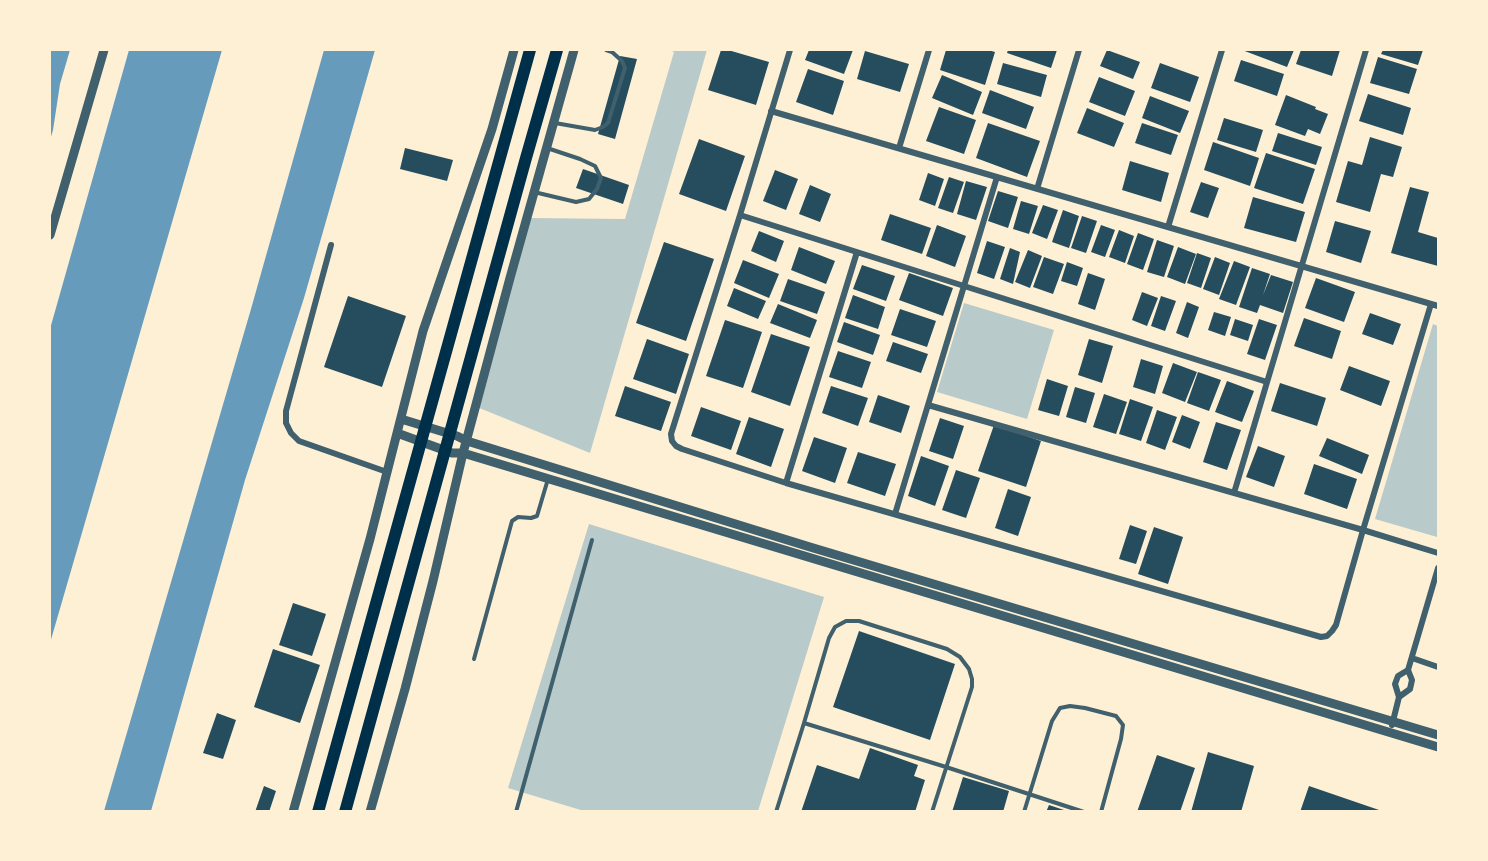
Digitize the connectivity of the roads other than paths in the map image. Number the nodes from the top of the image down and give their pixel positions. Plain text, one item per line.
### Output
1 (104, 50) edge
2 (514, 50) edge
3 (530, 50) edge
4 (557, 50) edge
5 (574, 50) edge
6 (606, 50) edge
7 (790, 50) edge
8 (929, 50) edge
9 (1079, 50) edge
10 (1222, 50) edge
11 (1366, 50) edge
12 (771, 111) junction
13 (554, 123) junction
14 (547, 148) junction
15 (899, 148) junction
16 (997, 177) junction
17 (1037, 189) junction
18 (534, 192) junction
19 (740, 215) junction
20 (1168, 227) junction
21 (50, 235) edge
22 (331, 245) dead end
23 (857, 252) junction
24 (1302, 266) junction
25 (964, 286) junction
26 (1435, 305) edge
27 (1267, 382) junction
28 (928, 405) junction
29 (401, 419) junction
30 (397, 433) junction
31 (467, 441) junction
32 (463, 453) junction
33 (387, 472) junction
34 (549, 478) junction
35 (786, 483) junction
36 (1234, 493) junction
37 (895, 514) junction
38 (1363, 530) junction
39 (592, 540) dead end
40 (1438, 553) edge
41 (1438, 568) edge
42 (1412, 658) junction
43 (474, 659) dead end
44 (1438, 667) edge
45 (1408, 670) junction
46 (1399, 697) junction
47 (1393, 721) junction
48 (804, 723) junction
49 (1390, 732) junction
50 (1438, 735) edge
51 (1438, 747) edge
52 (946, 767) junction
53 (1030, 794) junction
54 (292, 812) edge
55 (318, 812) edge
56 (345, 812) edge
57 (370, 812) edge
58 (516, 812) edge
59 (776, 812) edge
60 (932, 812) edge
61 (1024, 812) edge
62 (1084, 812) edge
63 (1101, 812) edge

1 - 21 street
2 - 29 street
3 - 55 highway
4 - 56 highway
5 - 13 street
6 - 13 lane
7 - 12 street
8 - 15 street
9 - 17 street
10 - 20 street
11 - 24 street
12 - 15 street
12 - 19 street
13 - 14 street
14 - 18 street
14 - 18 lane
15 - 16 street
16 - 17 street
16 - 25 street
17 - 20 street
18 - 31 street
19 - 23 street
19 - 35 street
20 - 24 street
22 - 33 street
23 - 25 street
23 - 35 street
24 - 26 street
24 - 27 street
25 - 27 street
25 - 28 street
26 - 38 street
27 - 36 street
28 - 36 street
28 - 37 street
29 - 30 street
29 - 31 street
30 - 32 street
30 - 33 street
31 - 32 street
31 - 47 street
32 - 34 street
32 - 57 street
33 - 54 street
34 - 43 lane
34 - 49 street
35 - 37 street
36 - 38 street
37 - 38 street
38 - 40 street
39 - 58 lane
41 - 42 street
42 - 44 street
42 - 45 street
45 - 46 street
45 - 46 street
46 - 47 street
47 - 49 street
47 - 50 street
48 - 52 lane
48 - 52 lane
48 - 59 lane
49 - 51 street
52 - 53 lane
52 - 60 lane
53 - 61 lane
53 - 62 lane
53 - 63 lane

